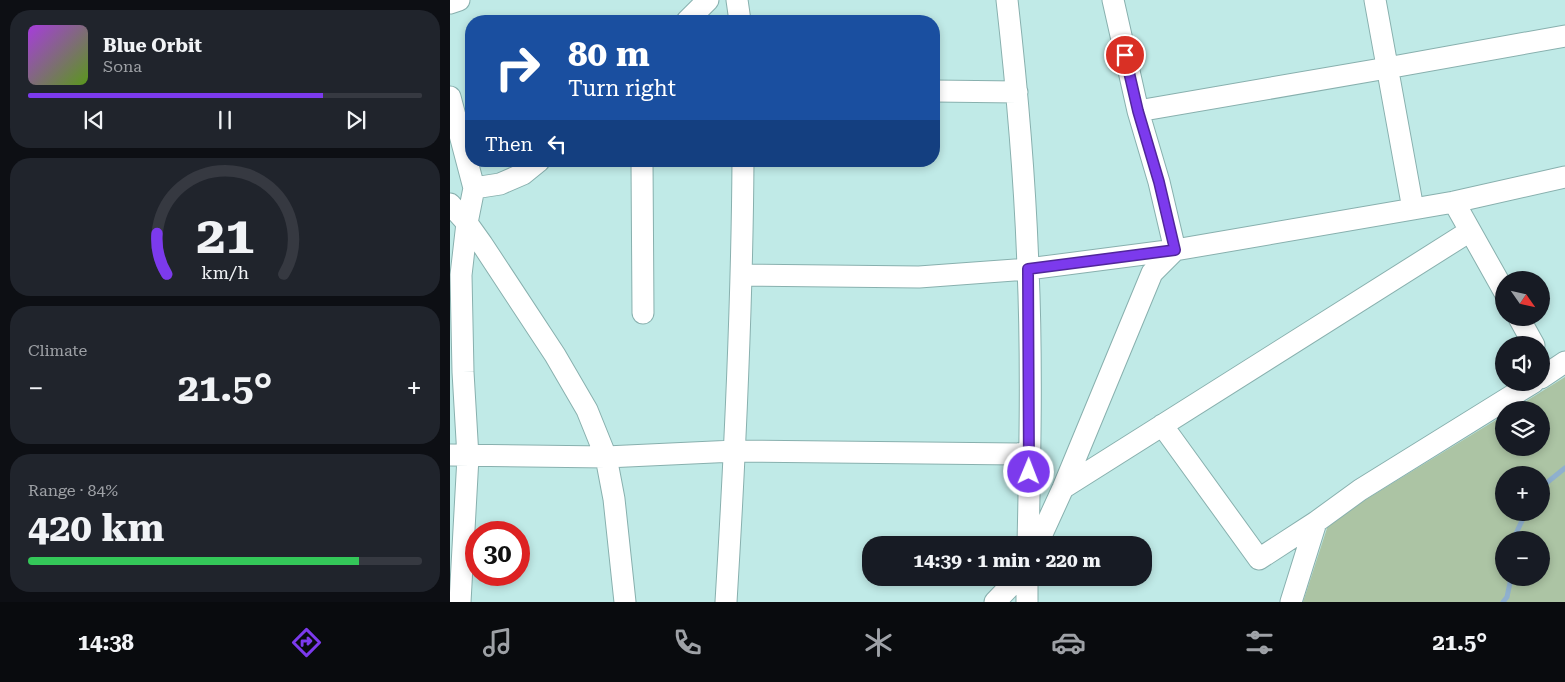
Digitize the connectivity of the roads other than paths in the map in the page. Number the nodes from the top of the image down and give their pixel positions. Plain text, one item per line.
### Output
1 (459, 0) edge
2 (708, 0) edge
3 (737, 0) edge
4 (1007, 0) edge
5 (1113, 0) edge
6 (1375, 0) edge
7 (450, 3) edge
8 (692, 15) edge
9 (739, 15) edge
10 (1565, 36) edge
11 (1388, 68) junction
12 (940, 91) edge
13 (1017, 92) junction
14 (450, 97) edge
15 (1138, 111) junction
16 (465, 154) edge
17 (468, 167) edge
18 (532, 167) edge
19 (642, 167) edge
20 (743, 167) edge
21 (1565, 177) edge
22 (474, 188) junction
23 (1454, 202) junction
24 (450, 204) edge
25 (1413, 209) junction
26 (467, 223) junction
27 (1470, 231) junction
28 (1175, 250) junction
29 (1028, 269) junction
30 (456, 274) edge
31 (742, 275) junction
32 (1495, 275) edge
33 (643, 314) dead end
34 (463, 372) junction
35 (1515, 391) edge
36 (450, 405) edge
37 (1162, 425) junction
38 (735, 451) junction
39 (1030, 454) junction
40 (459, 456) edge
41 (606, 457) junction
42 (1063, 488) junction
43 (1316, 522) junction
44 (1028, 536) edge
45 (1041, 536) edge
46 (1010, 586) edge
47 (1027, 586) edge
48 (460, 602) edge
49 (625, 602) edge
50 (726, 602) edge
51 (995, 602) edge
52 (1027, 602) edge
53 (1291, 602) edge

1 - 7 street
2 - 8 street
3 - 9 street
4 - 13 street
5 - 15 street
6 - 11 street
10 - 11 street
11 - 15 street
11 - 25 street
12 - 13 street
13 - 29 street
14 - 16 street
15 - 28 street
17 - 22 street
18 - 22 street
19 - 33 street
20 - 31 street
21 - 23 street
22 - 26 street
23 - 25 street
23 - 27 street
24 - 26 street
25 - 28 street
26 - 30 street
26 - 41 street
27 - 32 street
27 - 37 street
28 - 29 street
28 - 42 street
29 - 31 street
29 - 39 street
30 - 34 street
31 - 38 street
34 - 36 street
34 - 40 street
35 - 43 street
37 - 42 street
37 - 43 street
38 - 39 street
38 - 41 street
38 - 50 street
39 - 44 street
40 - 41 street
40 - 48 street
41 - 49 street
42 - 45 street
43 - 53 street
46 - 51 street
47 - 52 street

